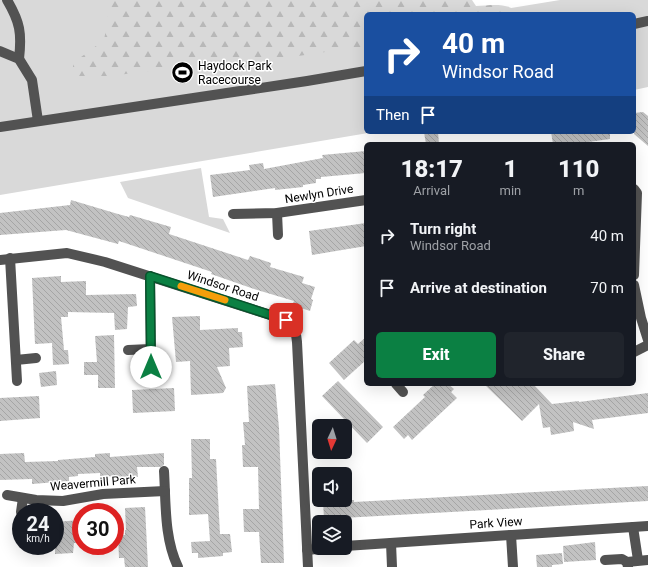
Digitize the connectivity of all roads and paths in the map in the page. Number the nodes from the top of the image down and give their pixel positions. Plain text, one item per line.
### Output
1 (7, 0) edge
2 (648, 21) edge
3 (636, 24) edge
4 (0, 51) edge
5 (19, 59) junction
6 (364, 71) edge
7 (38, 121) junction
8 (0, 127) edge
9 (636, 191) edge
10 (364, 200) edge
11 (277, 213) junction
12 (233, 214) dead end
13 (636, 220) edge
14 (278, 235) dead end
15 (5, 259) edge
16 (150, 276) junction
17 (636, 296) edge
18 (648, 340) edge
19 (648, 345) edge
20 (151, 349) junction
21 (128, 350) dead end
22 (636, 351) edge
23 (36, 358) dead end
24 (16, 360) junction
25 (151, 367) dead end
26 (17, 381) dead end
27 (398, 386) edge
28 (403, 392) dead end
29 (164, 471) dead end
30 (165, 491) junction
31 (8, 496) dead end
32 (24, 498) junction
33 (23, 503) edge
34 (648, 526) edge
35 (633, 527) junction
36 (511, 535) junction
37 (391, 543) junction
38 (352, 546) edge
39 (307, 550) junction
40 (312, 550) edge
41 (605, 560) dead end
42 (643, 560) edge
43 (627, 564) edge
44 (178, 567) edge
45 (308, 567) edge
46 (392, 567) edge
47 (513, 567) edge

1 - 5 street
2 - 3 street
4 - 5 street
5 - 7 street
6 - 7 street
7 - 8 street
9 - 13 street
10 - 11 street, Newlyn Drive
11 - 12 street, Newlyn Drive
11 - 14 street, Newlyn Drive
15 - 16 street, Windsor Road
15 - 24 street
16 - 20 street
16 - 39 street, Windsor Road
17 - 18 street
19 - 22 street
20 - 21 street
20 - 25 street
23 - 24 street
24 - 26 street
27 - 28 street
29 - 30 street
30 - 32 street, Weavermill Park
30 - 44 street
31 - 32 street, Weavermill Park
32 - 33 street
34 - 35 street, Park View
35 - 36 street, Park View
35 - 42 street
36 - 37 street, Park View
36 - 47 street
37 - 38 street, Park View
37 - 46 street
39 - 40 street
39 - 45 street, Windsor Road
41 - 43 street
42 - 43 street

